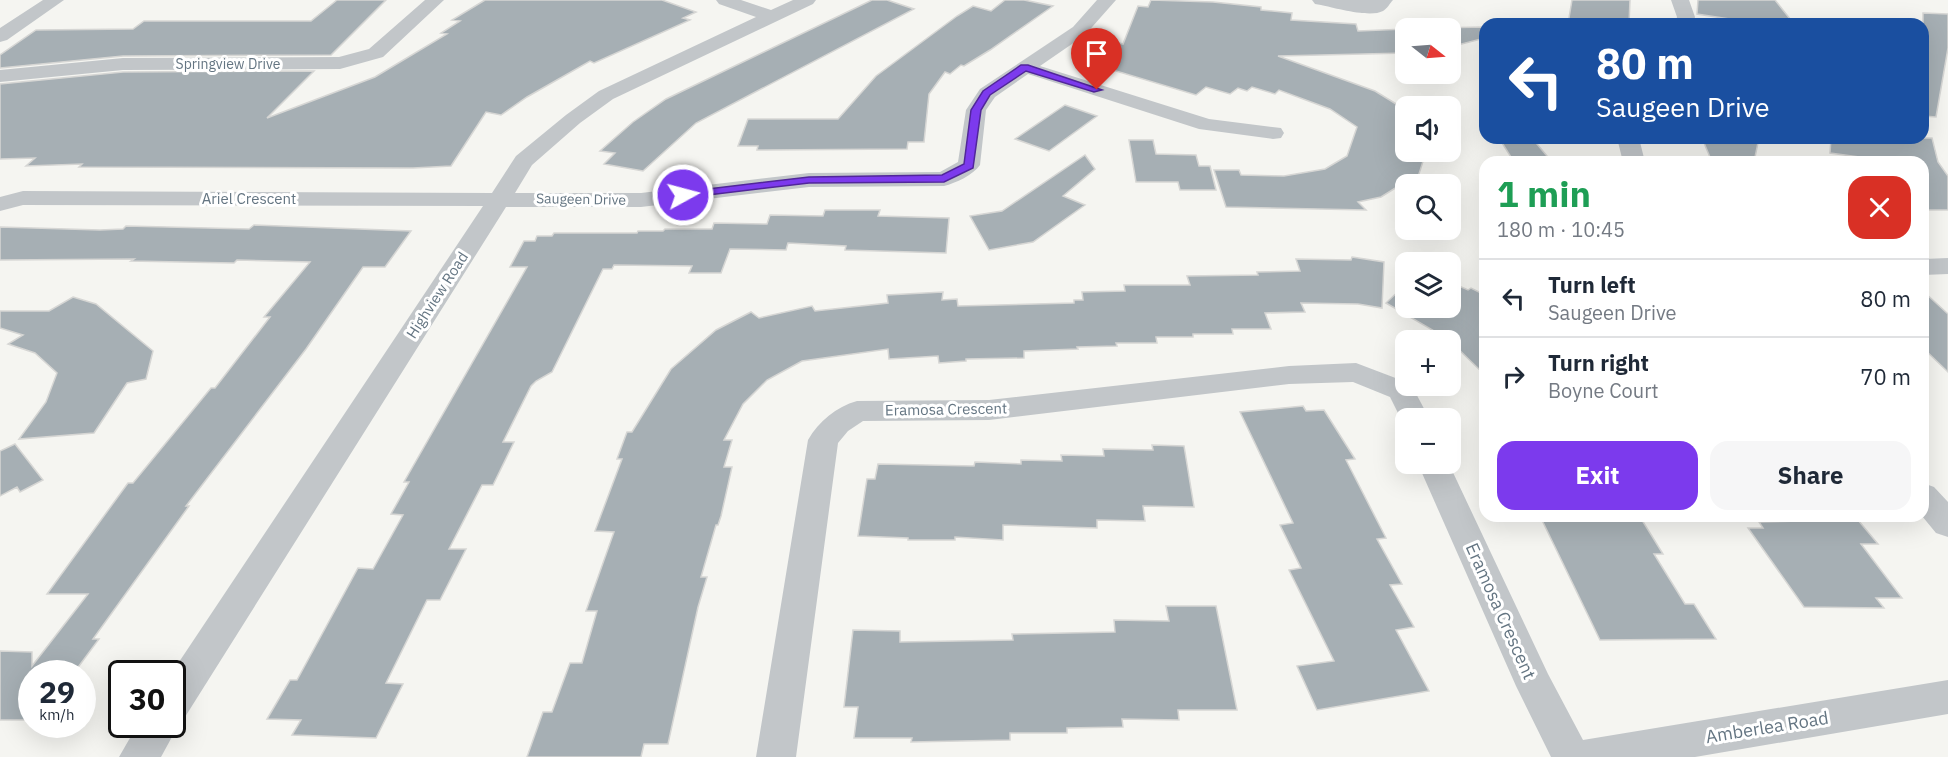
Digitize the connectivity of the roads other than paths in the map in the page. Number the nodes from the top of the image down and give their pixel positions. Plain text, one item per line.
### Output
1 (55, 0) edge
2 (435, 0) edge
3 (726, 0) edge
4 (807, 0) edge
5 (1107, 0) edge
6 (1321, 0) edge
7 (1384, 0) edge
8 (1680, 0) edge
9 (772, 17) junction
10 (1686, 18) edge
11 (0, 36) edge
12 (1025, 67) junction
13 (0, 76) edge
14 (1273, 133) dead end
15 (499, 198) junction
16 (0, 204) edge
17 (1948, 266) edge
18 (1929, 267) edge
19 (1409, 408) edge
20 (1439, 474) edge
21 (1929, 502) edge
22 (1948, 524) edge
23 (186, 683) edge
24 (1948, 697) edge
25 (151, 738) edge
26 (139, 757) edge
27 (776, 757) edge
28 (1571, 757) edge
29 (1587, 757) edge

1 - 11 street
2 - 13 street, Springview Drive
3 - 9 street
4 - 9 street, Highview Road
5 - 12 street, Saugeen Drive
6 - 7 street
8 - 10 street
9 - 15 street, Highview Road
12 - 14 street
12 - 15 street, Saugeen Drive
15 - 16 street, Ariel Crescent
15 - 23 street, Highview Road
17 - 18 street
19 - 27 street, Eramosa Crescent
20 - 28 street, Eramosa Crescent
21 - 22 street
24 - 29 street, Amberlea Road
25 - 26 street

